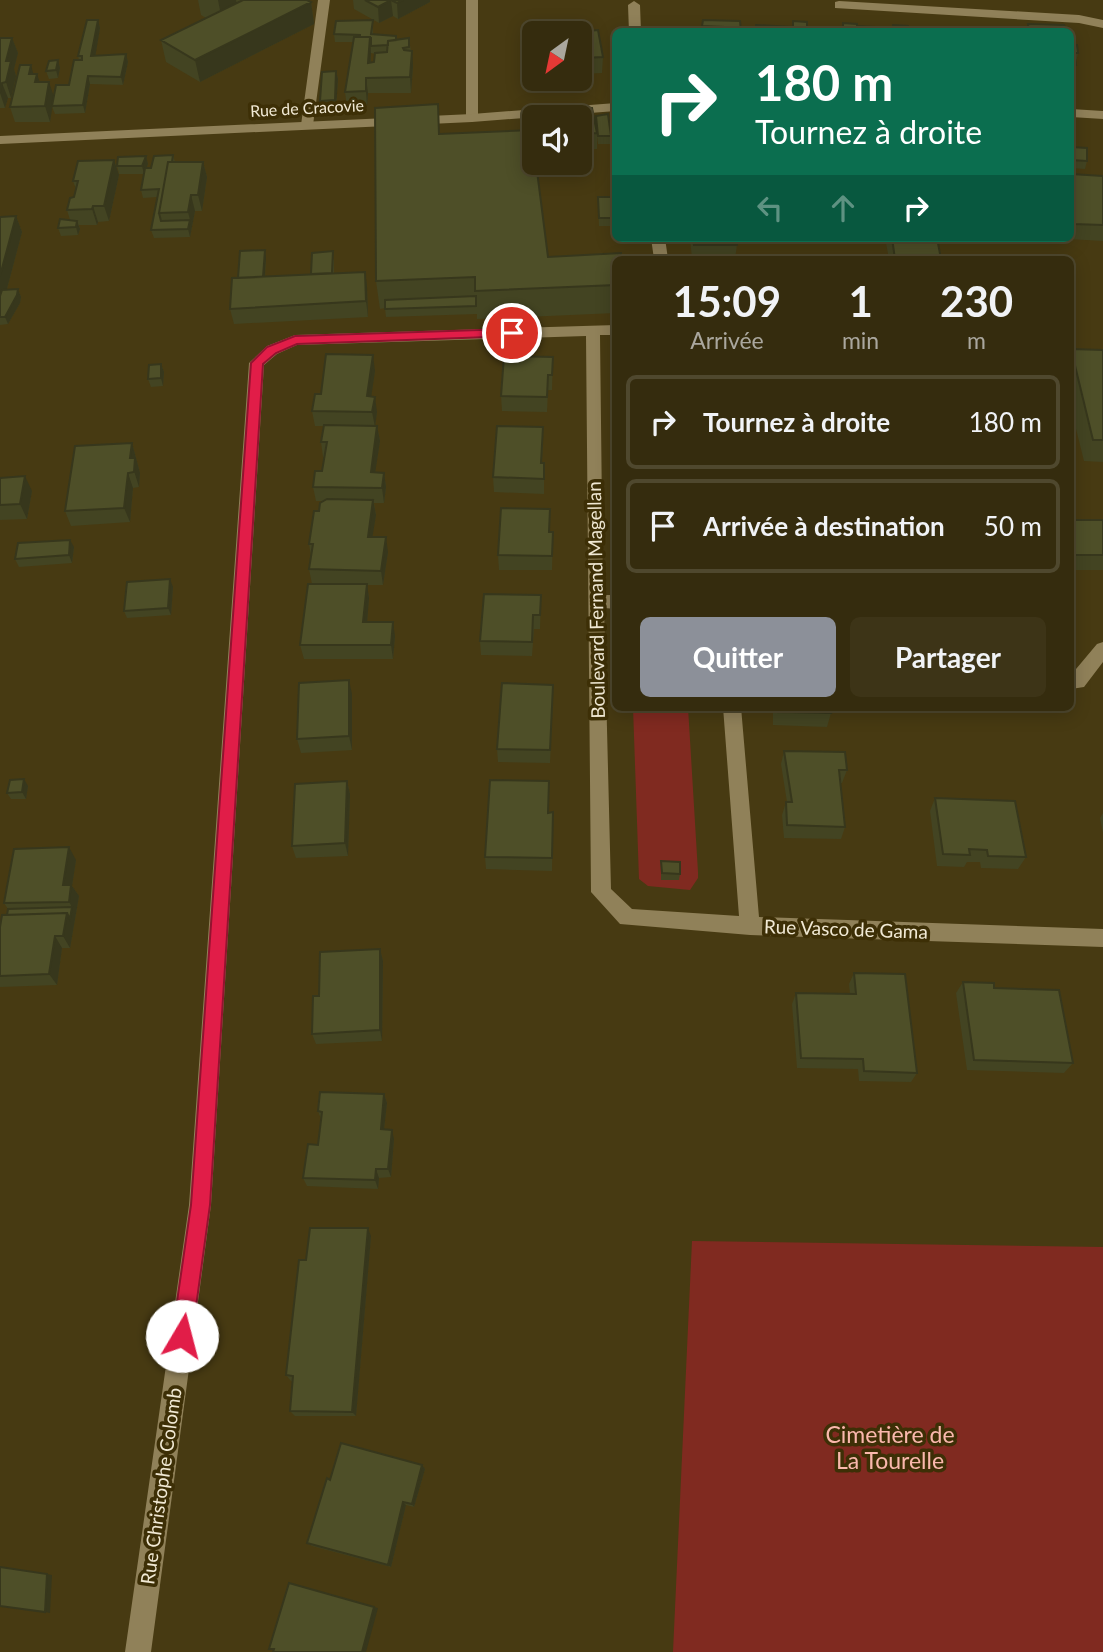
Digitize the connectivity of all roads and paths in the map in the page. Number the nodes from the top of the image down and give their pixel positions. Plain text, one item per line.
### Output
1 (324, 0) edge
2 (472, 0) edge
3 (634, 5) dead end
4 (839, 5) dead end
5 (1102, 23) edge
6 (635, 28) edge
7 (612, 107) edge
8 (1074, 113) edge
9 (1103, 115) edge
10 (472, 118) junction
11 (307, 125) junction
12 (0, 140) edge
13 (612, 330) edge
14 (593, 331) junction
15 (595, 601) junction
16 (612, 602) edge
17 (1103, 649) edge
18 (1074, 682) edge
19 (732, 711) edge
20 (601, 892) joint
21 (750, 926) junction
22 (1103, 938) edge
23 (138, 1652) edge

1 - 11 street
2 - 10 street
3 - 6 street
4 - 5 street
7 - 10 street, Rue de Cracovie
8 - 9 street
10 - 11 street, Rue de Cracovie
11 - 12 street, Rue de Cracovie
13 - 14 street
14 - 15 street, Boulevard Fernand Magellan
14 - 23 street, Rue Christophe Colomb
15 - 16 street
15 - 20 street, Boulevard Fernand Magellan
17 - 18 street
19 - 21 street
20 - 21 street, Rue Vasco de Gama
21 - 22 street, Rue Vasco de Gama

